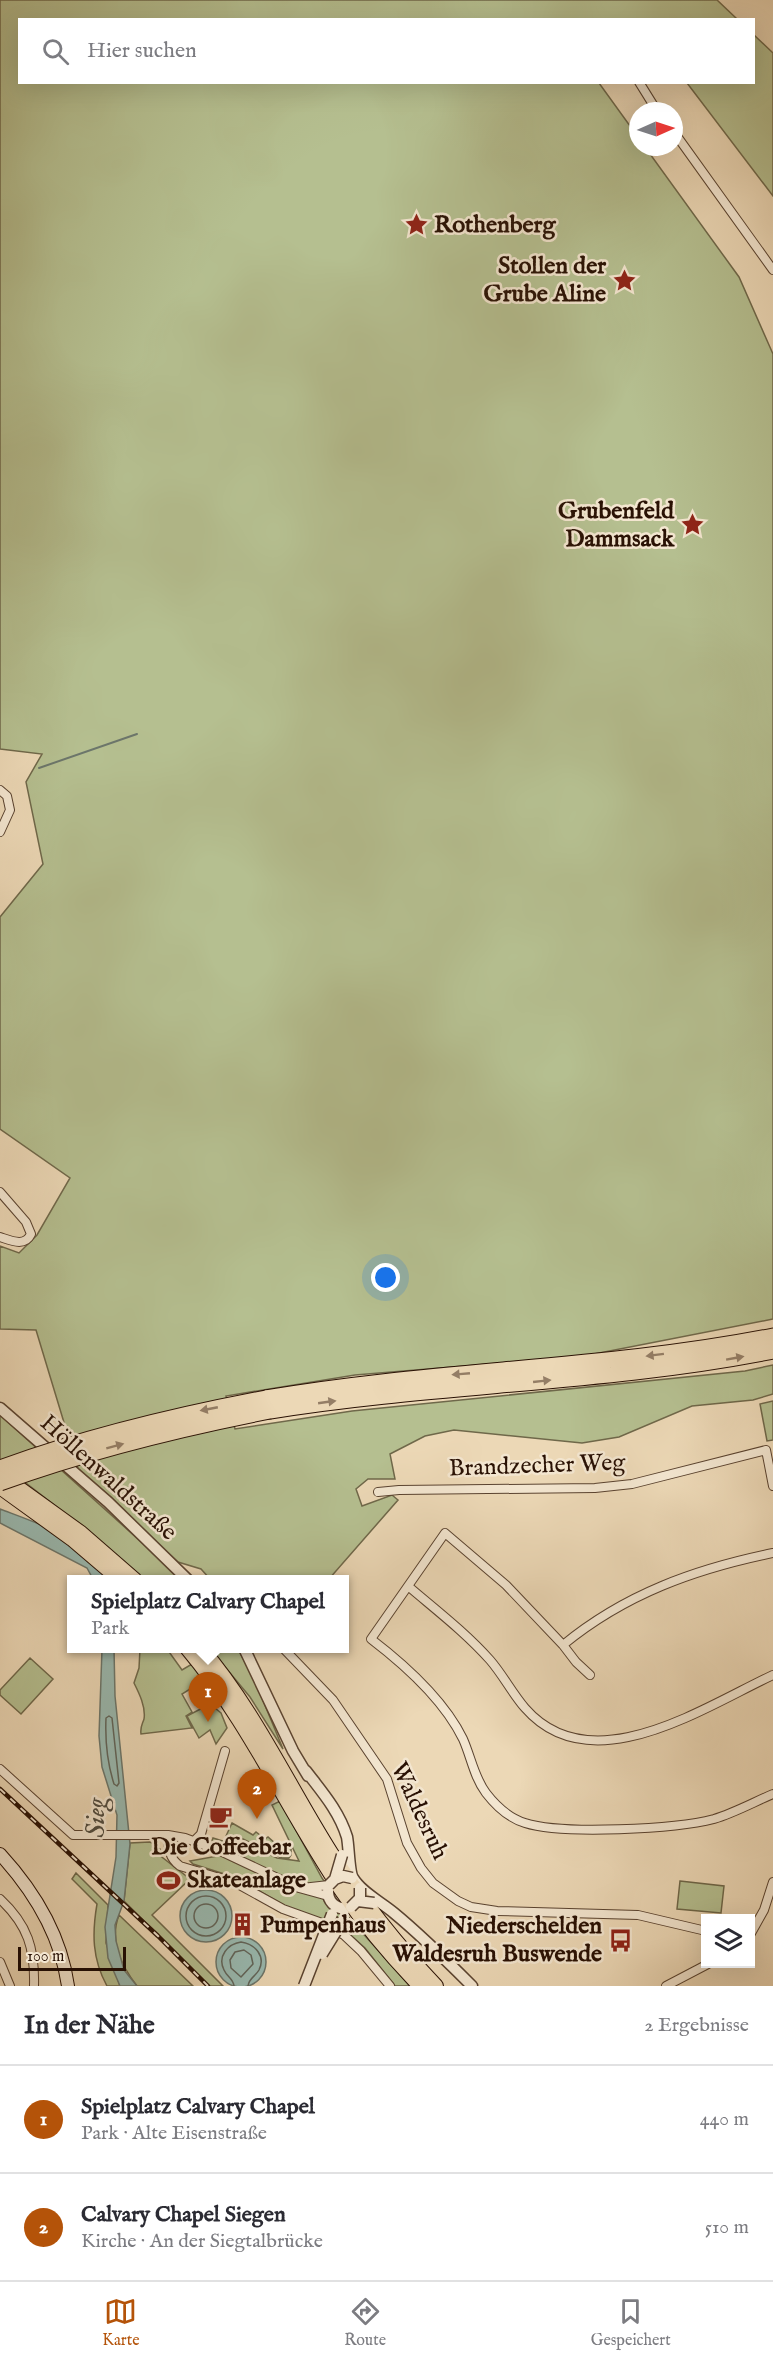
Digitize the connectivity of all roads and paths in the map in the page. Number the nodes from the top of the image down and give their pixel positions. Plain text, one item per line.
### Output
1 (640, 84) edge
2 (651, 102) edge
3 (683, 145) edge
4 (773, 270) edge
5 (0, 790) edge
6 (0, 832) edge
7 (0, 1192) edge
8 (0, 1238) edge
9 (773, 1336) edge
10 (773, 1351) edge
11 (268, 1404) junction
12 (0, 1408) edge
13 (0, 1468) edge
14 (3, 1482) edge
15 (773, 1486) edge
16 (378, 1492) dead end
17 (773, 1553) edge
18 (114, 1575) edge
19 (129, 1575) edge
20 (183, 1575) edge
21 (408, 1586) junction
22 (563, 1645) junction
23 (191, 1653) edge
24 (205, 1653) edge
25 (247, 1653) edge
26 (288, 1653) edge
27 (590, 1675) dead end
28 (773, 1675) edge
29 (225, 1751) dead end
30 (0, 1769) edge
31 (306, 1771) junction
32 (773, 1794) edge
33 (168, 1835) junction
34 (194, 1841) junction
35 (0, 1854) edge
36 (352, 1874) junction
37 (332, 1882) junction
38 (773, 1882) edge
39 (299, 1888) junction
40 (363, 1890) junction
41 (0, 1899) edge
42 (331, 1905) junction
43 (388, 1909) junction
44 (349, 1910) junction
45 (769, 1910) edge
46 (755, 1924) edge
47 (701, 1930) edge
48 (0, 1962) edge
49 (701, 1968) edge
50 (9, 1983) edge
51 (67, 1985) edge
52 (0, 1986) edge
53 (34, 1986) edge
54 (304, 1986) edge
55 (390, 1986) edge
56 (420, 1986) edge
57 (436, 1986) edge
58 (472, 1986) edge
59 (666, 1986) edge

1 - 2 street
3 - 4 street
5 - 6 street
7 - 8 street
9 -> 11 highway
11 -> 10 highway
11 -> 13 highway, bridge
14 -> 11 highway, bridge
12 - 20 street, Höllenwaldstraße
14 - 18 highway
14 - 19 highway
15 - 16 street, Brandzecher Weg
17 - 22 street
21 - 22 street
21 - 28 street
21 - 32 street
22 - 27 street
23 - 56 highway
24 - 57 highway
25 - 31 street
26 - 47 street, Waldesruh
29 - 34 street
30 - 33 street
31 - 36 street
31 - 37 street, bridge
33 - 34 street
33 - 55 street
34 - 39 street
35 - 51 main road
36 - 37 street, bridge
36 - 40 street, bridge
37 - 39 street
37 - 42 street
38 - 45 street
39 - 42 street
40 - 43 street
40 - 44 street, bridge
41 - 53 street
42 - 44 street
42 - 54 street, bridge
43 - 44 street, bridge
43 - 58 street
44 - 54 street, bridge
45 - 46 street
48 - 50 street
49 - 59 street
50 - 52 street

